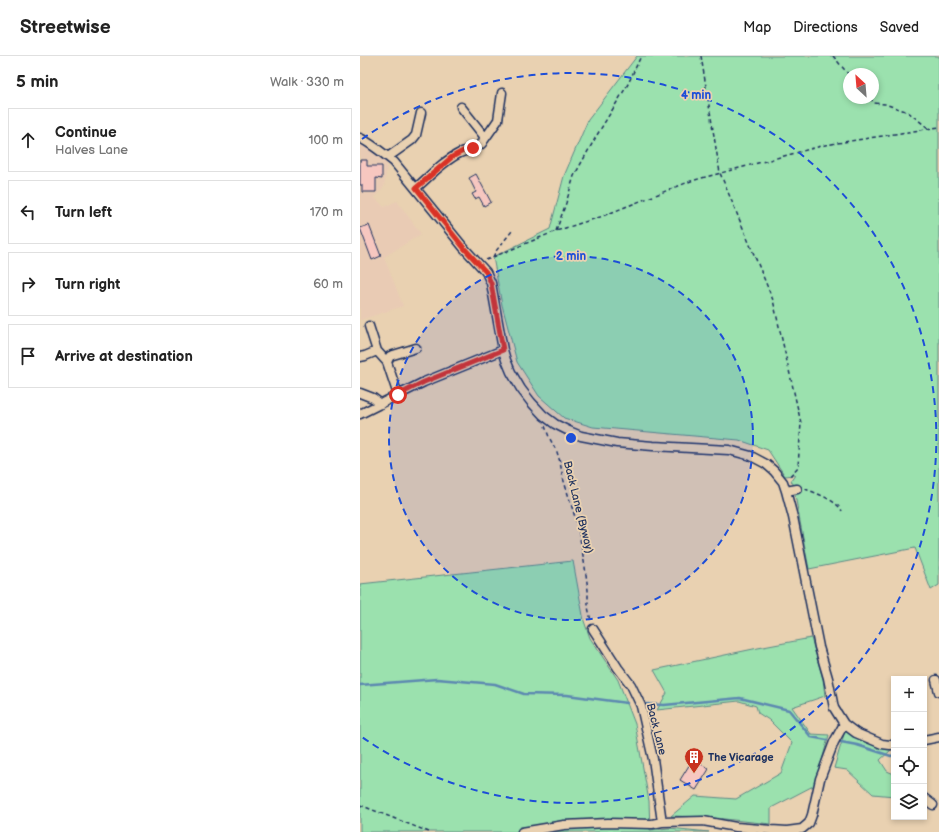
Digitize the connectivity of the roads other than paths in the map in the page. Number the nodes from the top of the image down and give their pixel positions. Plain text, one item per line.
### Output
1 (502, 93) dead end
2 (461, 107) dead end
3 (421, 113) dead end
4 (360, 138) edge
5 (484, 140) junction
6 (388, 157) junction
7 (416, 188) junction
8 (369, 326) dead end
9 (416, 348) dead end
10 (503, 350) junction
11 (377, 351) junction
12 (360, 357) edge
13 (387, 362) junction
14 (360, 393) edge
15 (398, 395) junction
16 (381, 404) junction
17 (360, 414) edge
18 (797, 489) road end
19 (786, 490) junction
20 (593, 629) road end
21 (936, 680) dead end
22 (939, 692) edge
23 (844, 724) junction
24 (939, 737) edge
25 (927, 739) edge
26 (891, 745) edge
27 (927, 800) edge
28 (933, 805) dead end
29 (662, 822) junction
30 (809, 823) junction
31 (522, 832) edge
32 (808, 832) edge

1 - 5 street
2 - 5 street
3 - 6 street
4 - 6 street
5 - 7 street
6 - 7 street
7 - 10 street
8 - 11 street
9 - 13 street
10 - 15 street
10 - 19 street
11 - 12 street
11 - 13 street
13 - 15 street
14 - 16 street
15 - 16 street
16 - 17 street
18 - 19 street
19 - 23 street
20 - 29 street, Back Lane
21 - 22 street
23 - 26 street
23 - 30 street
24 - 25 street
27 - 28 street
29 - 30 street
29 - 31 street
30 - 32 street

